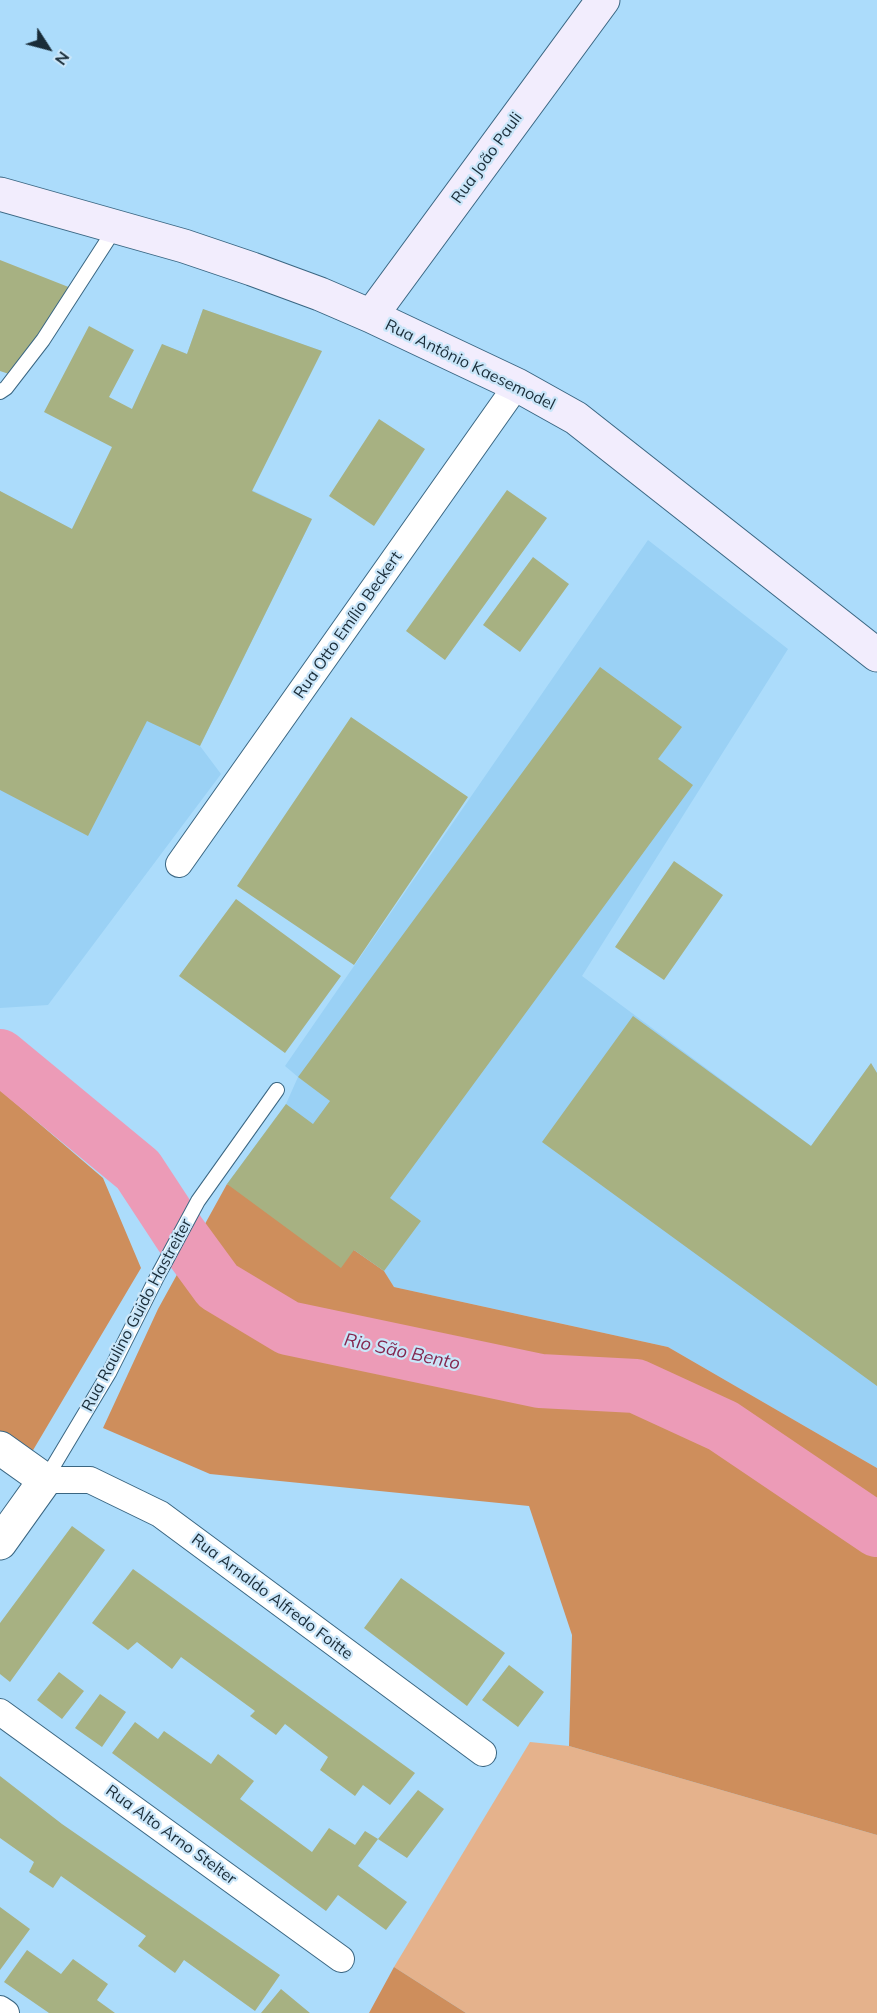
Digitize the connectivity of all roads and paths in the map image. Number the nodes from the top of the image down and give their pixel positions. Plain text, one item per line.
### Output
1 (603, 0) edge
2 (0, 194) edge
3 (116, 227) junction
4 (371, 316) junction
5 (517, 385) junction
6 (0, 392) edge
7 (877, 655) edge
8 (180, 864) dead end
9 (277, 1090) dead end
10 (0, 1448) edge
11 (45, 1480) junction
12 (0, 1543) edge
13 (0, 1712) edge
14 (483, 1753) dead end
15 (341, 1959) dead end
16 (0, 2009) edge
17 (6, 2013) edge

1 - 4 main road, Rua João Pauli
2 - 3 main road, Rua Antônio Kaesemodel
3 - 4 main road, Rua Antônio Kaesemodel
3 - 6 lane
4 - 5 main road, Rua Antônio Kaesemodel
5 - 7 main road, Rua Antônio Kaesemodel
5 - 8 street, Rua Otto Emílio Beckert
9 - 11 lane, Rua Raulino Guido Hastreiter
10 - 11 street
11 - 12 street, Rua Raulino Guido Hastreiter
11 - 14 street, Rua Arnaldo Alfredo Foitte
13 - 15 street, Rua Alto Arno Stelter
16 - 17 street

